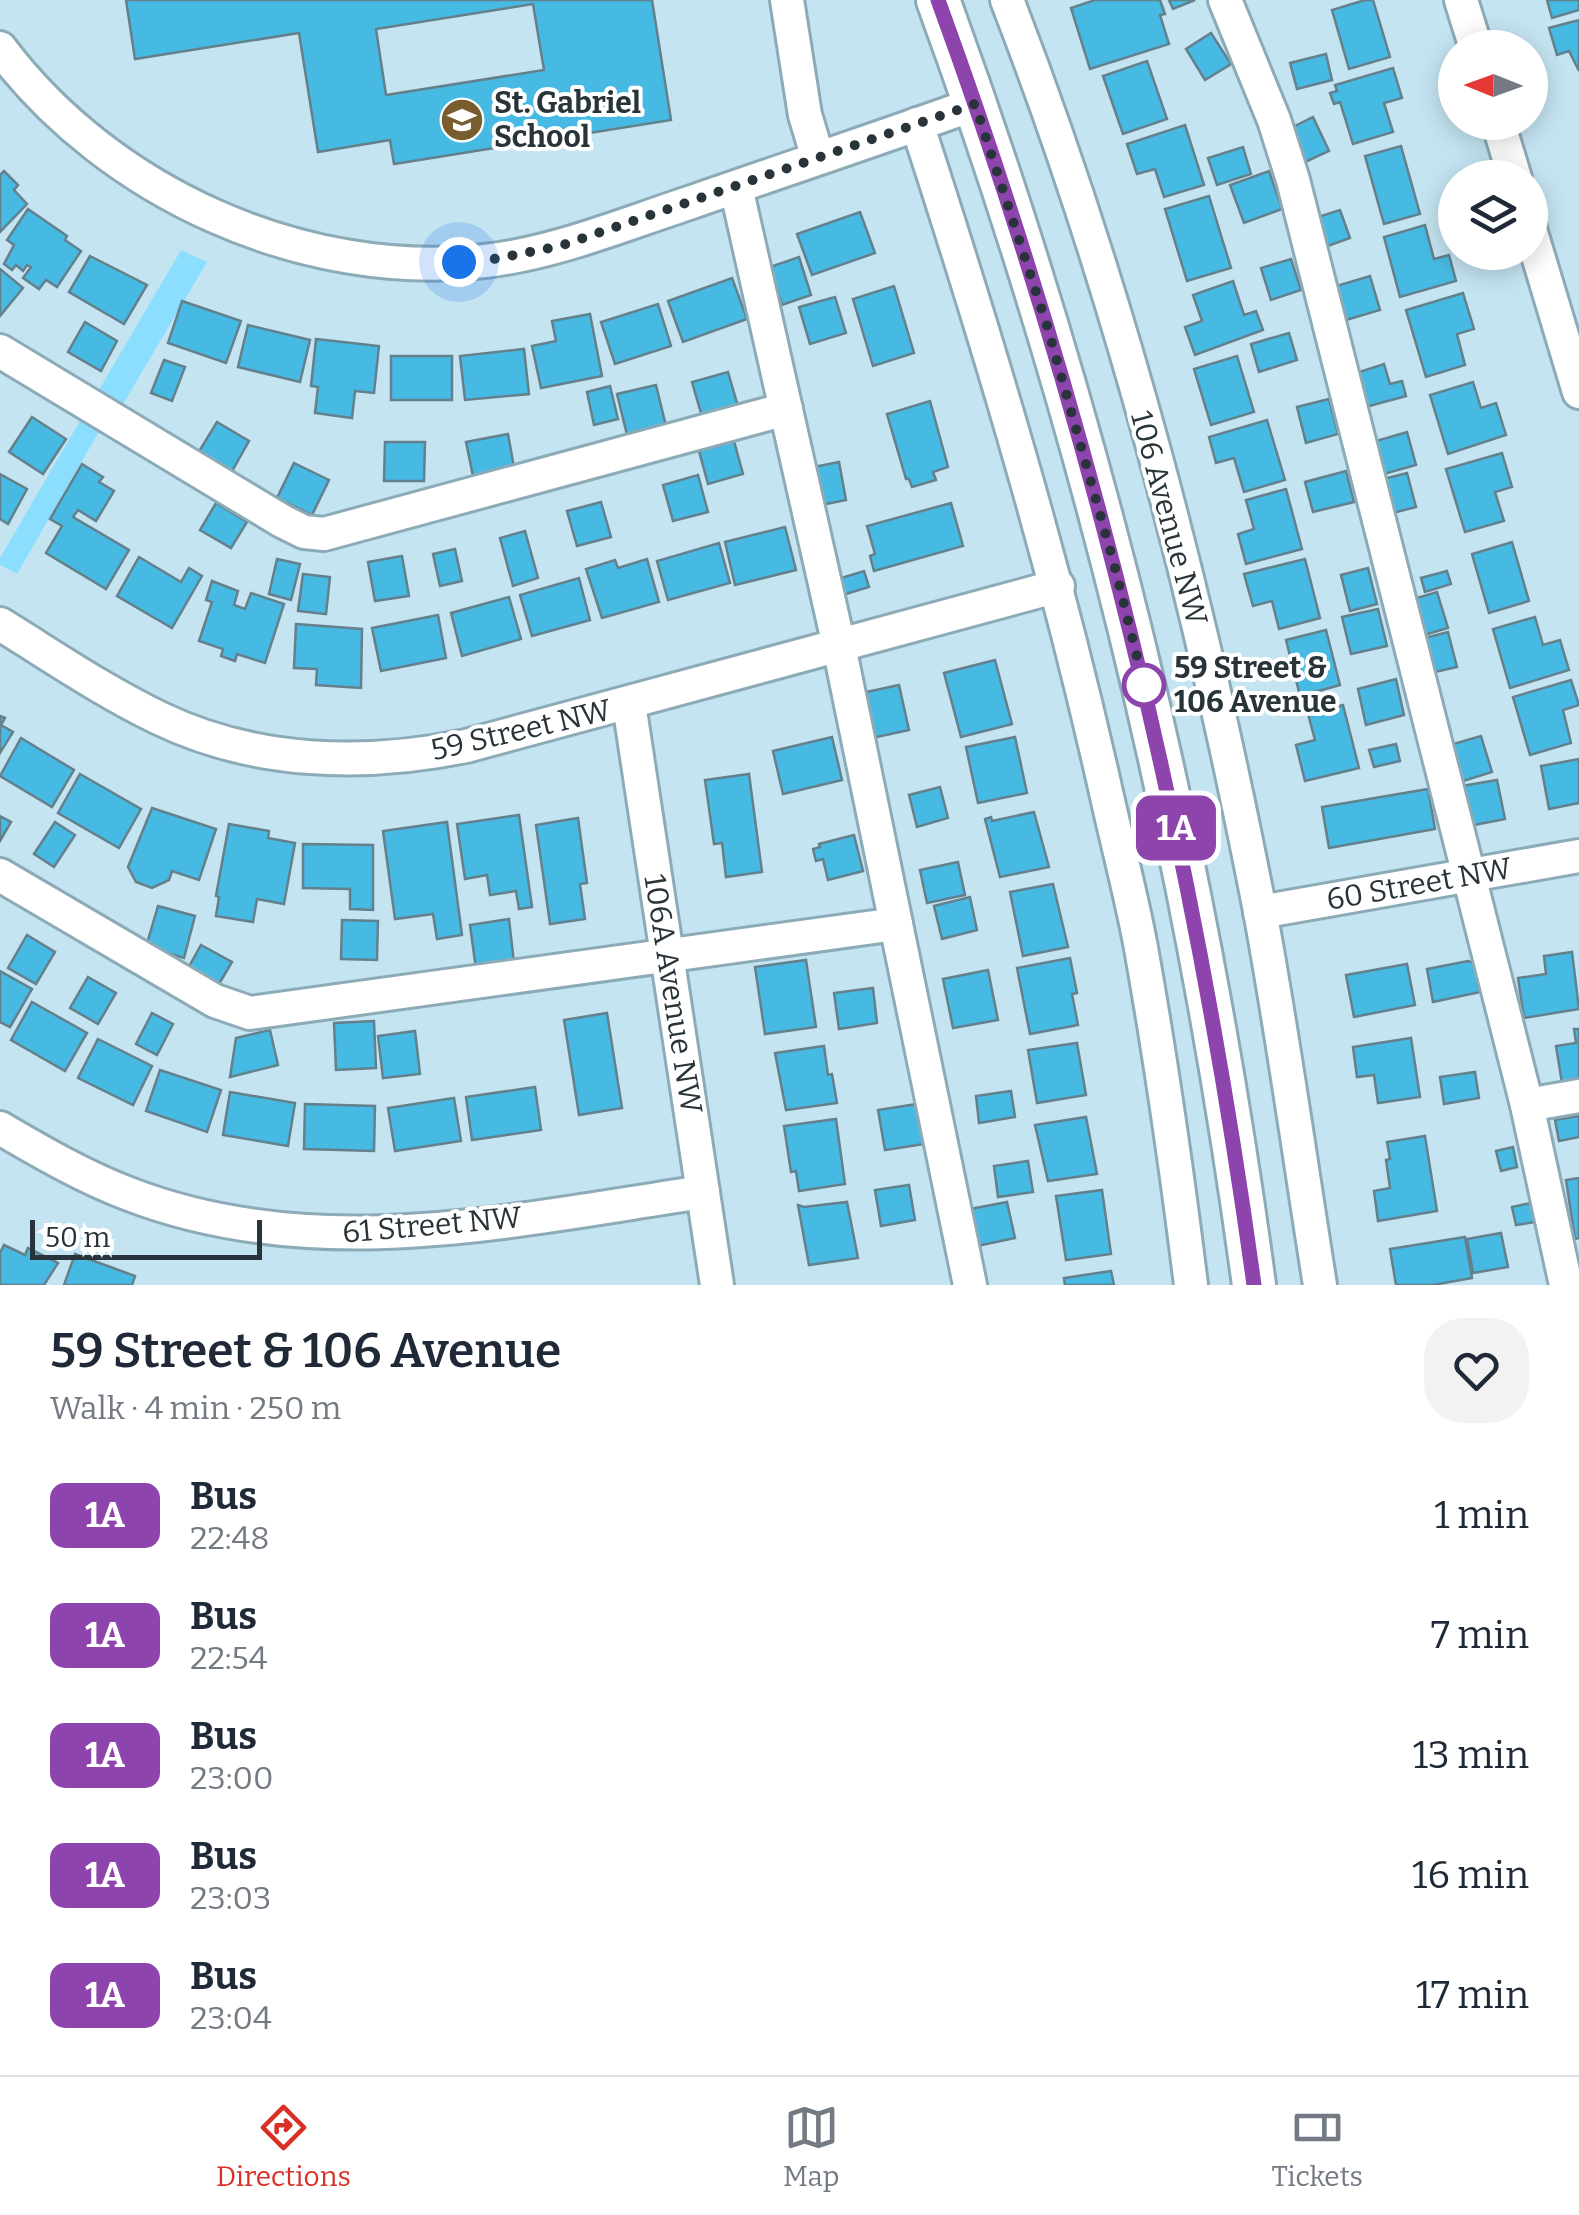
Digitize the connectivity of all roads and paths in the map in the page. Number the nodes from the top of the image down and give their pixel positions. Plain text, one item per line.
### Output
1 (787, 0) edge
2 (938, 0) edge
3 (1008, 0) edge
4 (1225, 0) edge
5 (1461, 0) edge
6 (1470, 30) edge
7 (0, 48) edge
8 (975, 104) junction
9 (918, 124) junction
10 (818, 158) junction
11 (736, 186) junction
12 (1542, 270) edge
13 (0, 351) edge
14 (1579, 392) edge
15 (786, 409) junction
16 (1058, 586) junction
17 (0, 624) edge
18 (839, 646) junction
19 (630, 704) junction
20 (1579, 856) edge
21 (0, 875) edge
22 (1467, 875) junction
23 (1260, 912) junction
24 (896, 924) junction
25 (668, 956) junction
26 (1579, 1096) edge
27 (1526, 1105) junction
28 (0, 1128) edge
29 (703, 1192) junction
30 (718, 1285) edge
31 (970, 1285) edge
32 (1191, 1285) edge
33 (1254, 1285) edge
34 (1320, 1285) edge
35 (1566, 1285) edge

1 - 10 street
2 - 8 main road
3 - 23 street, 106 Avenue NW
4 - 22 street
5 - 6 street
7 - 11 street
8 - 9 street
8 - 33 main road
9 - 10 street
9 - 16 street
10 - 11 street
11 - 15 street
12 - 14 street
13 - 15 street
15 - 18 street
16 - 18 street, 59 Street NW
16 - 32 street
17 - 19 street, 59 Street NW
18 - 19 street, 59 Street NW
18 - 24 street
19 - 25 street, 106A Avenue NW
20 - 22 street, 60 Street NW
21 - 25 street
22 - 23 street, 60 Street NW
22 - 27 street
23 - 34 street, 106 Avenue NW
24 - 25 street
24 - 31 street
25 - 29 street, 106A Avenue NW
26 - 27 street
27 - 35 street
28 - 29 street, 61 Street NW
29 - 30 street, 106A Avenue NW

